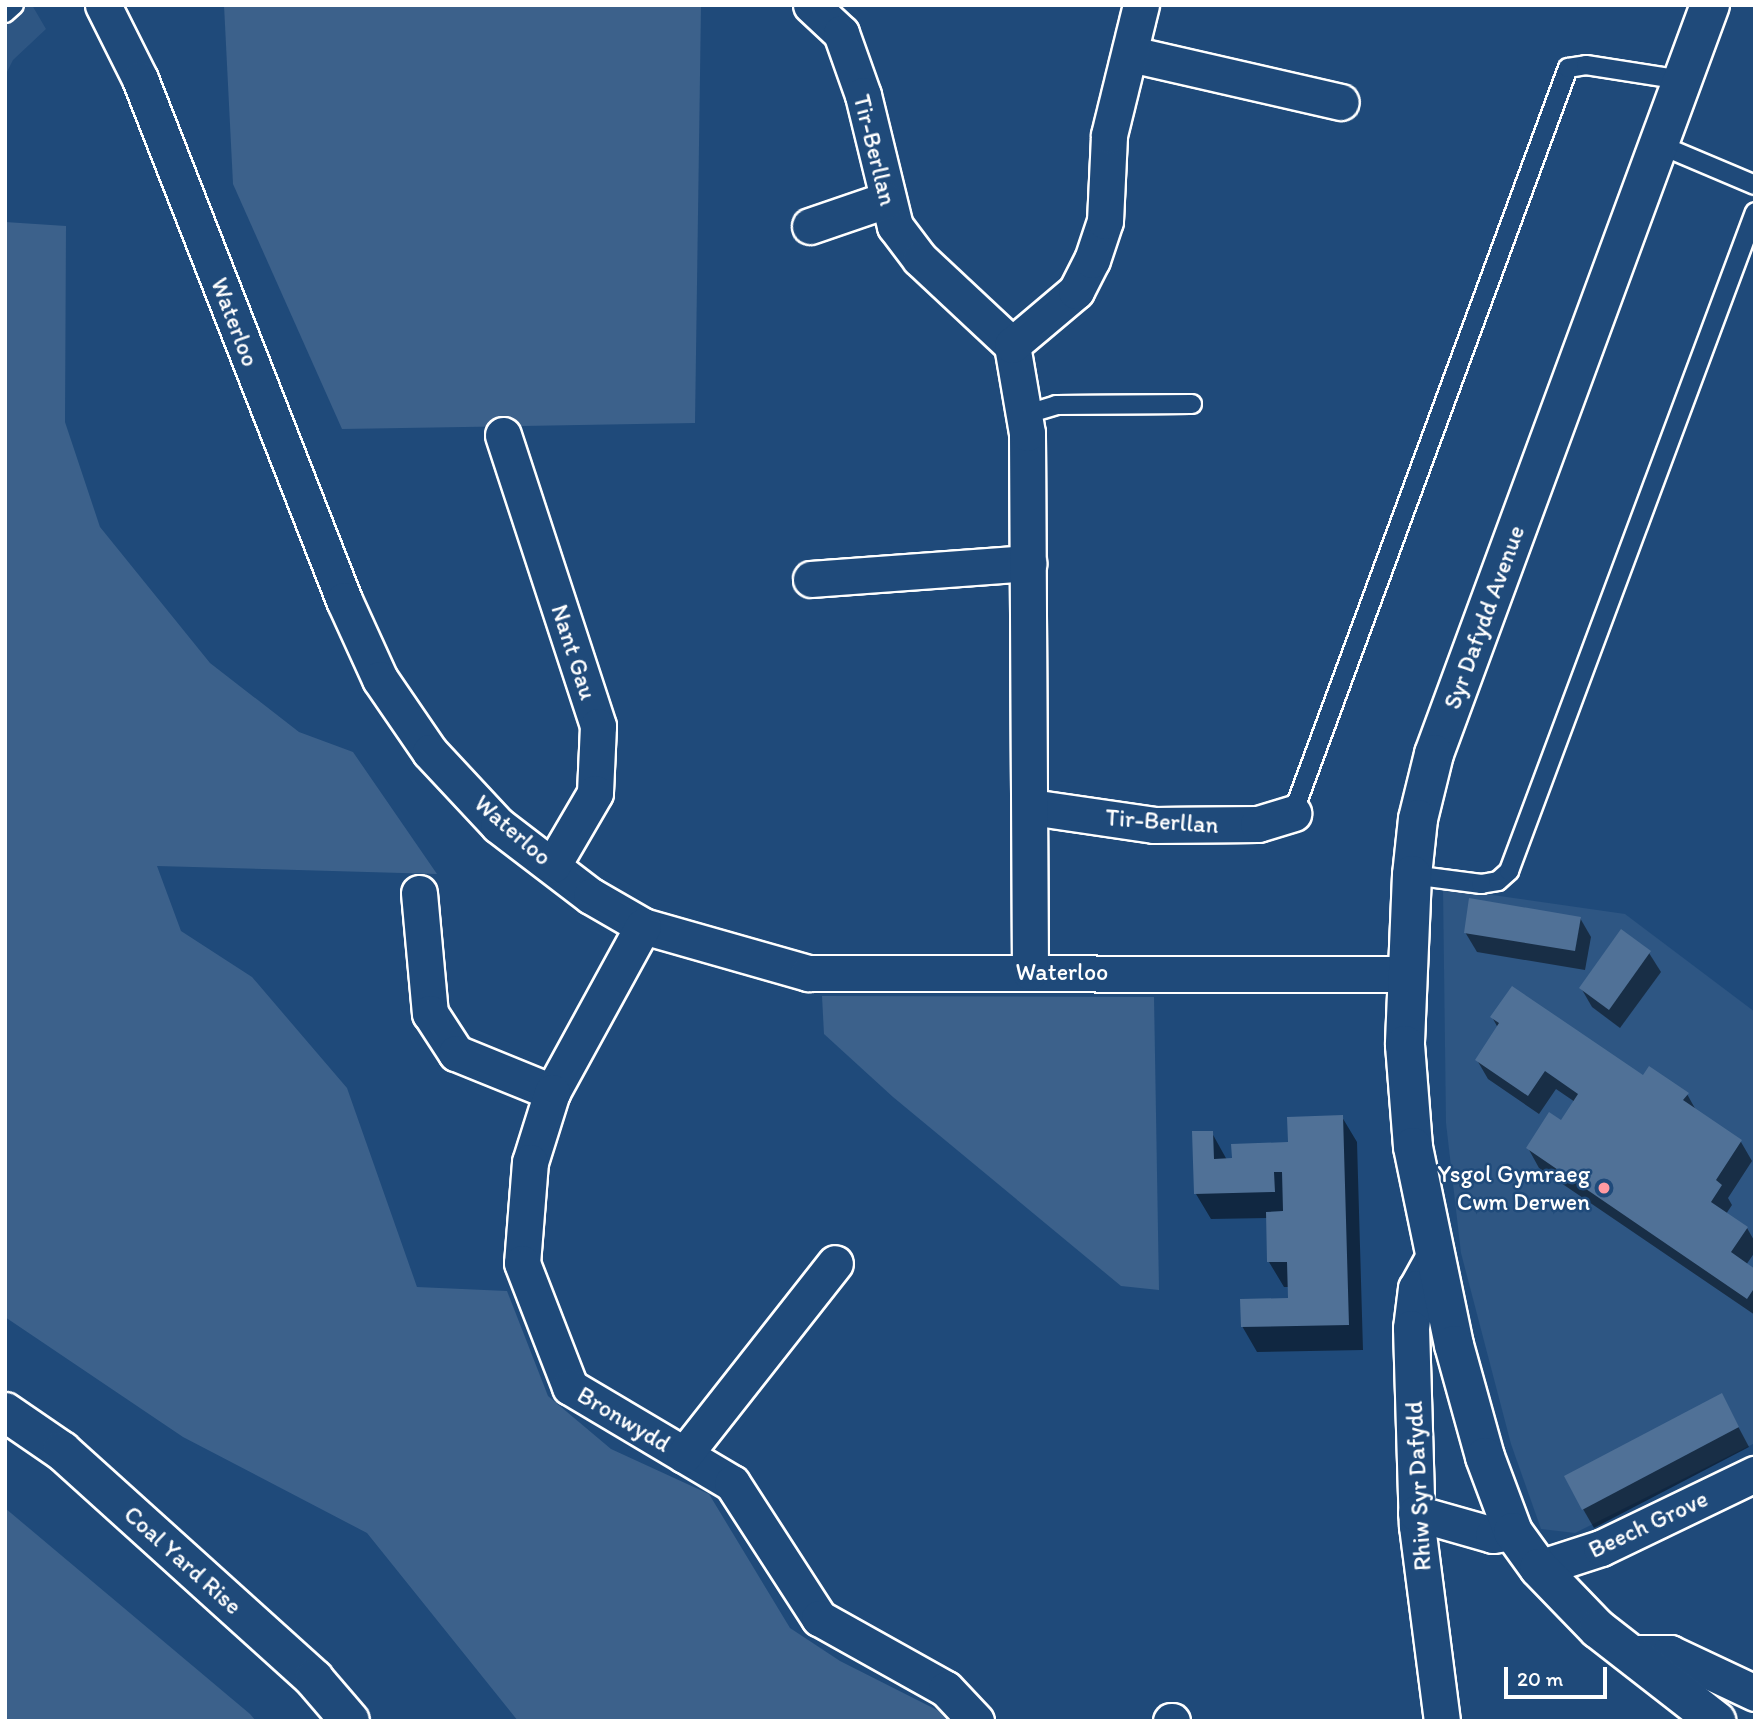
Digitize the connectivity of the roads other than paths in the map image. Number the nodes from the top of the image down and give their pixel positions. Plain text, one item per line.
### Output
1 (14, 5) edge
2 (103, 5) edge
3 (811, 5) edge
4 (1141, 5) edge
5 (1710, 5) edge
6 (5, 13) edge
7 (1131, 54) junction
8 (1682, 80) junction
9 (1340, 102) dead end
10 (1658, 144) junction
11 (1755, 185) edge
12 (886, 200) junction
13 (1755, 212) edge
14 (810, 226) dead end
15 (1012, 345) junction
16 (1192, 404) dead end
17 (1024, 415) junction
18 (503, 435) dead end
19 (1028, 563) junction
20 (810, 579) dead end
21 (1031, 807) junction
22 (1293, 813) joint
23 (553, 865) junction
24 (1412, 875) junction
25 (419, 893) dead end
26 (643, 926) junction
27 (1030, 972) junction
28 (1406, 974) junction
29 (552, 1092) junction
30 (1434, 1256) junction
31 (835, 1263) dead end
32 (5, 1412) edge
33 (684, 1455) junction
34 (1755, 1474) edge
35 (1416, 1513) junction
36 (1513, 1532) junction
37 (1539, 1568) junction
38 (1628, 1653) junction
39 (1755, 1693) edge
40 (1443, 1720) edge
41 (350, 1721) edge
42 (976, 1721) edge
43 (1716, 1721) edge

1 - 6 lane
2 - 23 street, Waterloo
3 - 12 street, Tir-Berllan
4 - 7 street
5 - 8 street, Syr Dafydd Avenue
7 - 9 street
7 - 15 street
8 - 10 street, Syr Dafydd Avenue
8 - 22 lane
10 - 11 lane
10 - 24 street, Syr Dafydd Avenue
12 - 14 street
12 - 15 street, Tir-Berllan
13 - 24 lane
15 - 17 street
16 - 17 lane
17 - 19 street
18 - 23 street, Nant Gau
19 - 20 street
19 - 21 street
21 - 22 street, Tir-Berllan
21 - 27 street
23 - 26 street, Waterloo
24 - 28 street, Syr Dafydd Avenue
25 - 29 street
26 - 27 street, Waterloo
26 - 29 street, Bronwydd
27 - 28 street, Waterloo
28 - 30 street, Syr Dafydd Avenue
29 - 33 street, Bronwydd
30 - 35 street, Rhiw Syr Dafydd
30 - 36 street, Syr Dafydd Avenue
31 - 33 street
32 - 41 street, Coal Yard Rise
33 - 42 street, Bronwydd
34 - 37 street, Beech Grove
35 - 36 street
35 - 40 street, Rhiw Syr Dafydd
36 - 37 street, Syr Dafydd Avenue
37 - 38 street, Syr Dafydd Avenue
38 - 39 street
38 - 43 street, Syr Dafydd Avenue

